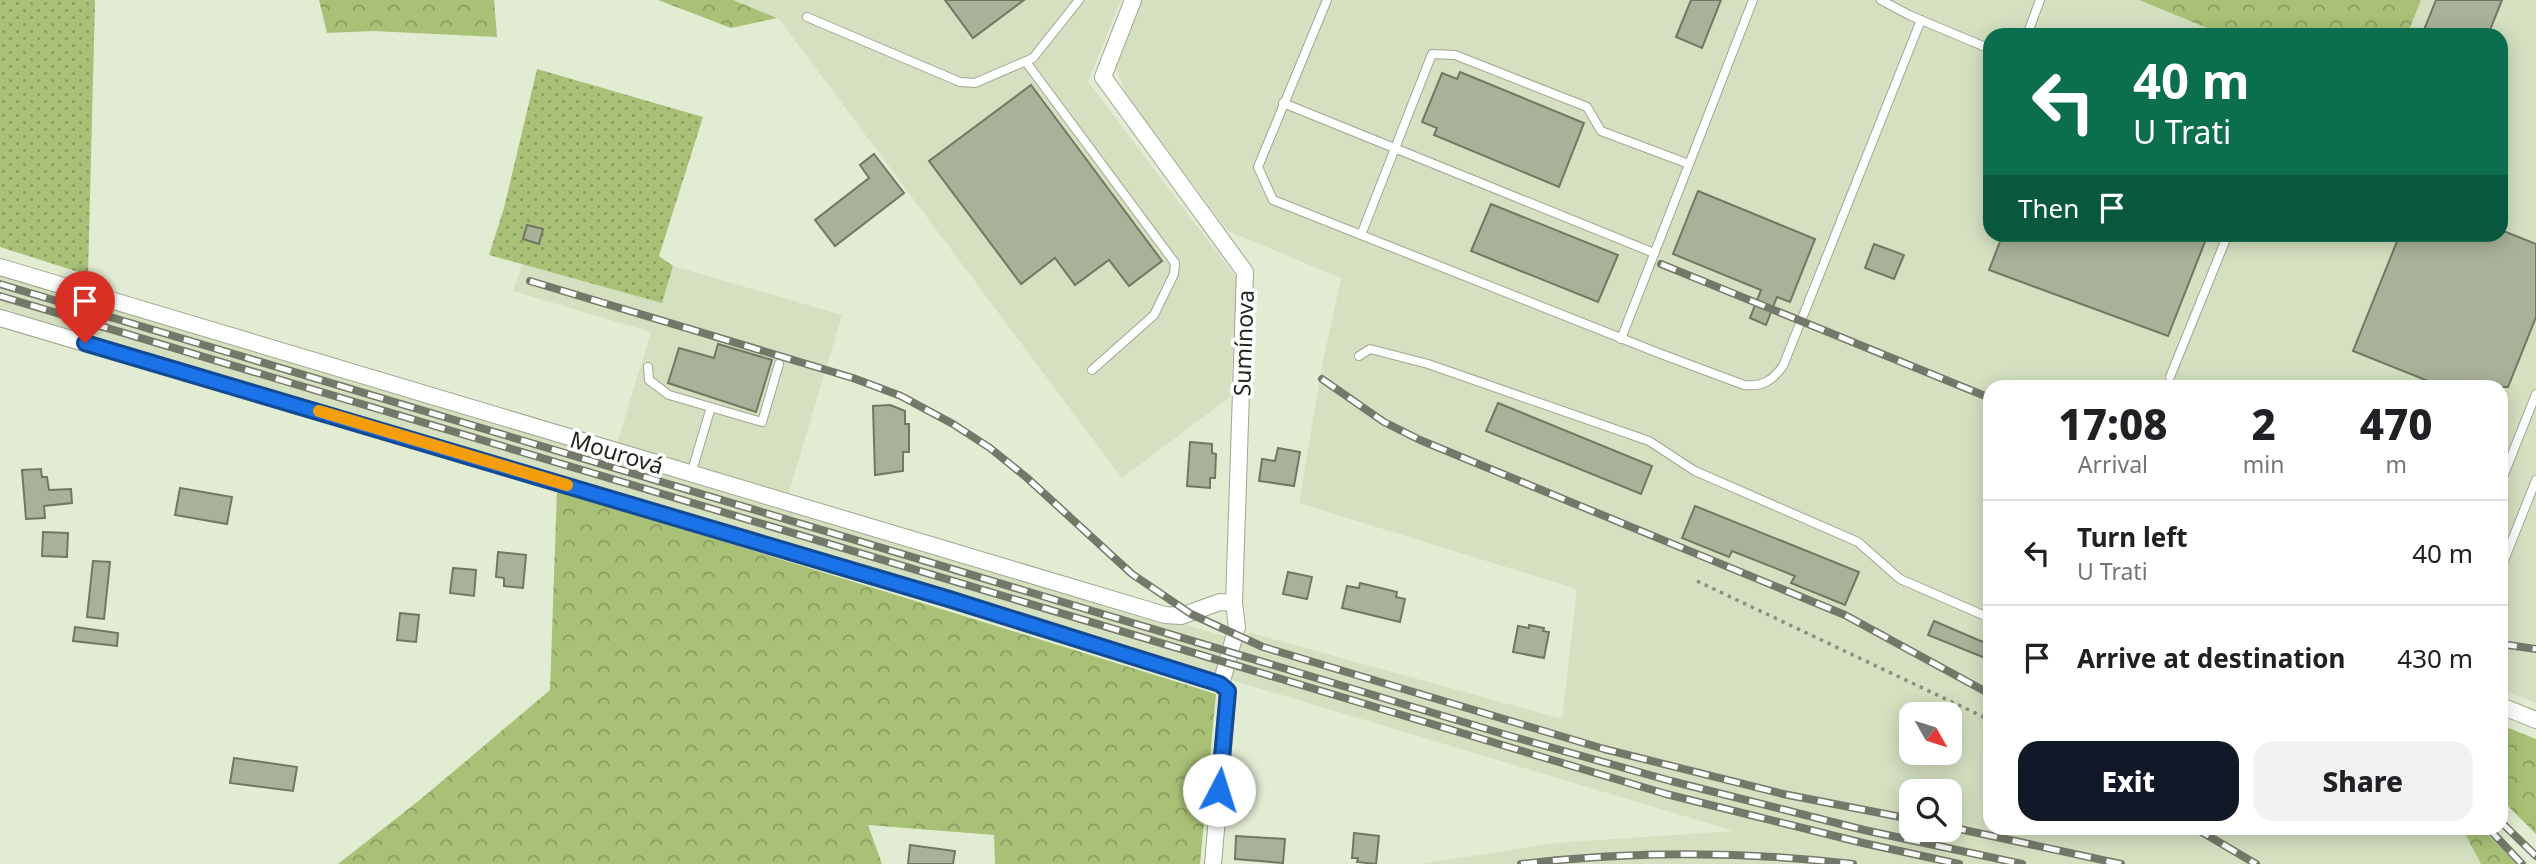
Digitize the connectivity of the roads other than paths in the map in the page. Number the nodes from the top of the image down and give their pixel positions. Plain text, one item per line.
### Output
1 (1079, 0) edge
2 (1133, 0) edge
3 (1326, 0) edge
4 (1753, 0) edge
5 (1881, 0) edge
6 (2040, 0) edge
7 (807, 18) dead end
8 (1921, 20) junction
9 (2030, 28) edge
10 (1983, 46) edge
11 (1026, 62) junction
12 (1283, 103) junction
13 (1393, 148) junction
14 (1689, 164) junction
15 (1361, 235) junction
16 (2225, 242) edge
17 (1654, 253) junction
18 (0, 267) edge
19 (0, 318) edge
20 (1621, 339) junction
21 (1359, 356) dead end
22 (779, 364) dead end
23 (648, 367) dead end
24 (1092, 370) dead end
25 (2170, 377) dead end
26 (2536, 394) edge
27 (711, 407) junction
28 (2508, 464) edge
29 (691, 474) junction
30 (2536, 480) edge
31 (2508, 550) edge
32 (1234, 603) junction
33 (1983, 615) edge
34 (1224, 687) junction
35 (2508, 709) edge
36 (2536, 720) edge
37 (1213, 864) edge

1 - 11 lane
2 - 32 street, Sumínova
3 - 12 lane
4 - 14 lane
5 - 8 lane
6 - 9 lane
7 - 11 lane
8 - 10 lane
8 - 20 lane
11 - 24 lane
12 - 13 lane
12 - 15 lane
13 - 14 lane
13 - 15 lane
13 - 17 lane
14 - 17 lane
15 - 20 lane
16 - 25 lane
17 - 20 lane
18 - 29 street, Mourová
19 - 34 street
21 - 33 lane
22 - 27 lane
23 - 27 lane
26 - 28 lane
27 - 29 lane
29 - 32 street, Mourová
30 - 31 lane
32 - 34 street, Sumínova
34 - 37 street, Sumínova
35 - 36 street

